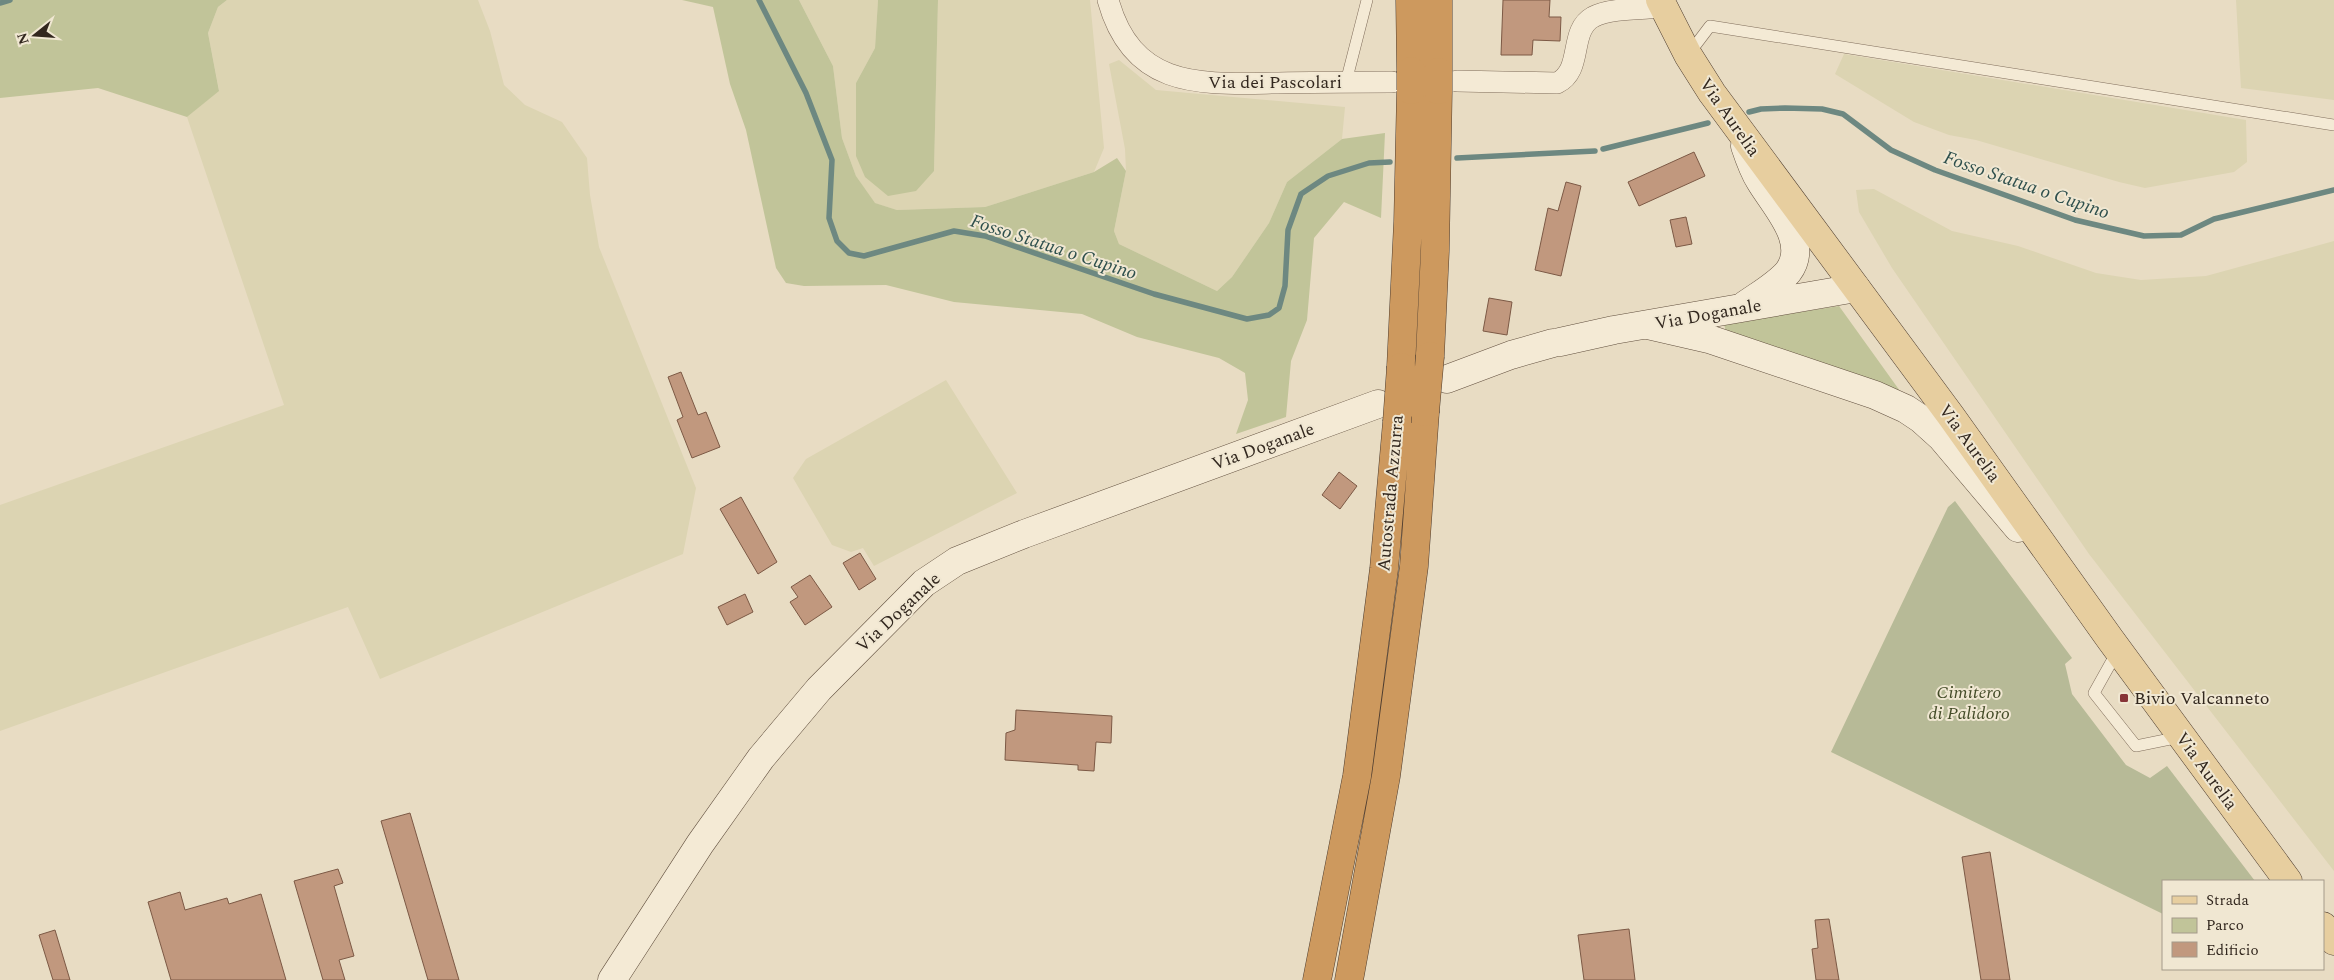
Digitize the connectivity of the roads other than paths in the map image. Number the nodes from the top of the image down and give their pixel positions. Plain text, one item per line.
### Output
1 (1108, 0) edge
2 (1367, 0) edge
3 (1410, 0) edge
4 (1438, 0) edge
5 (1661, 3) edge
6 (1688, 55) junction
7 (1346, 82) junction
8 (1443, 87) junction
9 (1406, 88) junction
10 (2334, 125) edge
11 (1743, 136) junction
12 (1856, 288) junction
13 (1740, 308) junction
14 (1648, 325) junction
15 (1446, 379) dead end
16 (1388, 413) junction
17 (2114, 644) junction
18 (2182, 736) junction
19 (2287, 880) edge
20 (2324, 927) edge
21 (2334, 941) edge
22 (612, 980) edge
23 (1317, 980) edge
24 (1349, 980) edge

1 - 7 street, Via dei Pascolari
2 - 7 lane
3 - 9 highway, Autostrada Azzurra
4 - 8 highway, Autostrada Azzurra
5 - 6 main road, Via Aurelia
5 - 8 street
6 - 10 lane
6 - 11 main road, Via Aurelia
7 - 9 street, Via dei Pascolari
8 - 24 highway, Autostrada Azzurra, bridge
9 - 16 highway, Autostrada Azzurra, bridge
11 - 12 main road, Via Aurelia
11 - 13 main road
12 - 13 main road, Via Doganale
12 - 17 main road, Via Aurelia
13 - 14 main road, Via Doganale
14 - 15 main road, Via Doganale
14 - 17 main road
16 - 22 main road, Via Doganale
16 - 23 highway, Autostrada Azzurra
17 - 18 main road, Via Aurelia
17 - 18 lane
18 - 19 main road, Via Aurelia
20 - 21 main road

